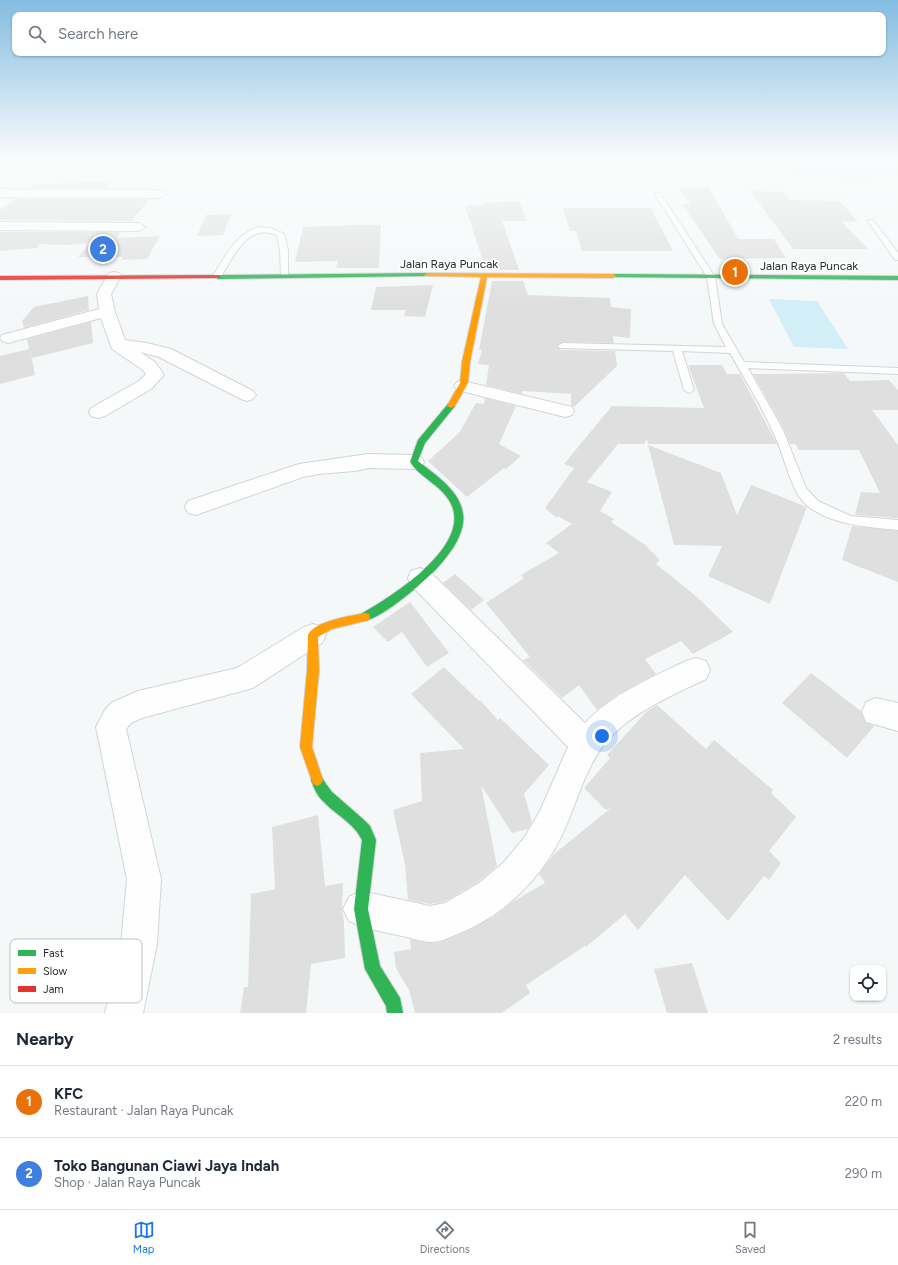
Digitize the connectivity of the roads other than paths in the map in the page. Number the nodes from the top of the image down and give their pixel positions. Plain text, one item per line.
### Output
1 (667, 208) edge
2 (871, 221) dead end
3 (0, 226) edge
4 (139, 226) dead end
5 (898, 258) edge
6 (484, 275) junction
7 (114, 276) junction
8 (218, 276) junction
9 (285, 276) junction
10 (711, 277) junction
11 (0, 278) edge
12 (898, 278) edge
13 (107, 312) junction
14 (8, 338) dead end
15 (118, 345) junction
16 (563, 346) dead end
17 (677, 348) junction
18 (733, 350) junction
19 (741, 365) junction
20 (898, 371) edge
21 (463, 386) junction
22 (688, 390) dead end
23 (247, 395) dead end
24 (565, 411) dead end
25 (98, 412) dead end
26 (414, 462) junction
27 (196, 508) dead end
28 (898, 525) edge
29 (420, 578) junction
30 (313, 635) junction
31 (696, 670) dead end
32 (586, 745) junction
33 (361, 909) junction
34 (140, 939) edge
35 (126, 1003) edge
36 (124, 1013) edge
37 (395, 1013) edge

1 - 10 lane
2 - 5 lane
3 - 4 street
6 - 9 main road, Jalan Raya Puncak
6 - 10 main road, Jalan Raya Puncak
6 - 21 main road
7 - 8 main road, Jalan Raya Puncak
7 - 11 main road, Jalan Raya Puncak
7 - 13 street
8 - 9 main road, Jalan Raya Puncak
8 - 9 lane
10 - 12 main road, Jalan Raya Puncak
10 - 18 lane
13 - 14 street
13 - 15 street
15 - 23 street
15 - 25 street
16 - 17 lane
17 - 18 lane
17 - 22 lane
18 - 19 lane
19 - 20 lane
19 - 28 lane
21 - 24 street
21 - 26 main road
26 - 27 street
26 - 29 main road
29 - 30 main road
29 - 32 street
30 - 33 main road
30 - 34 street
31 - 32 street
32 - 33 street
33 - 37 main road
35 - 36 street

